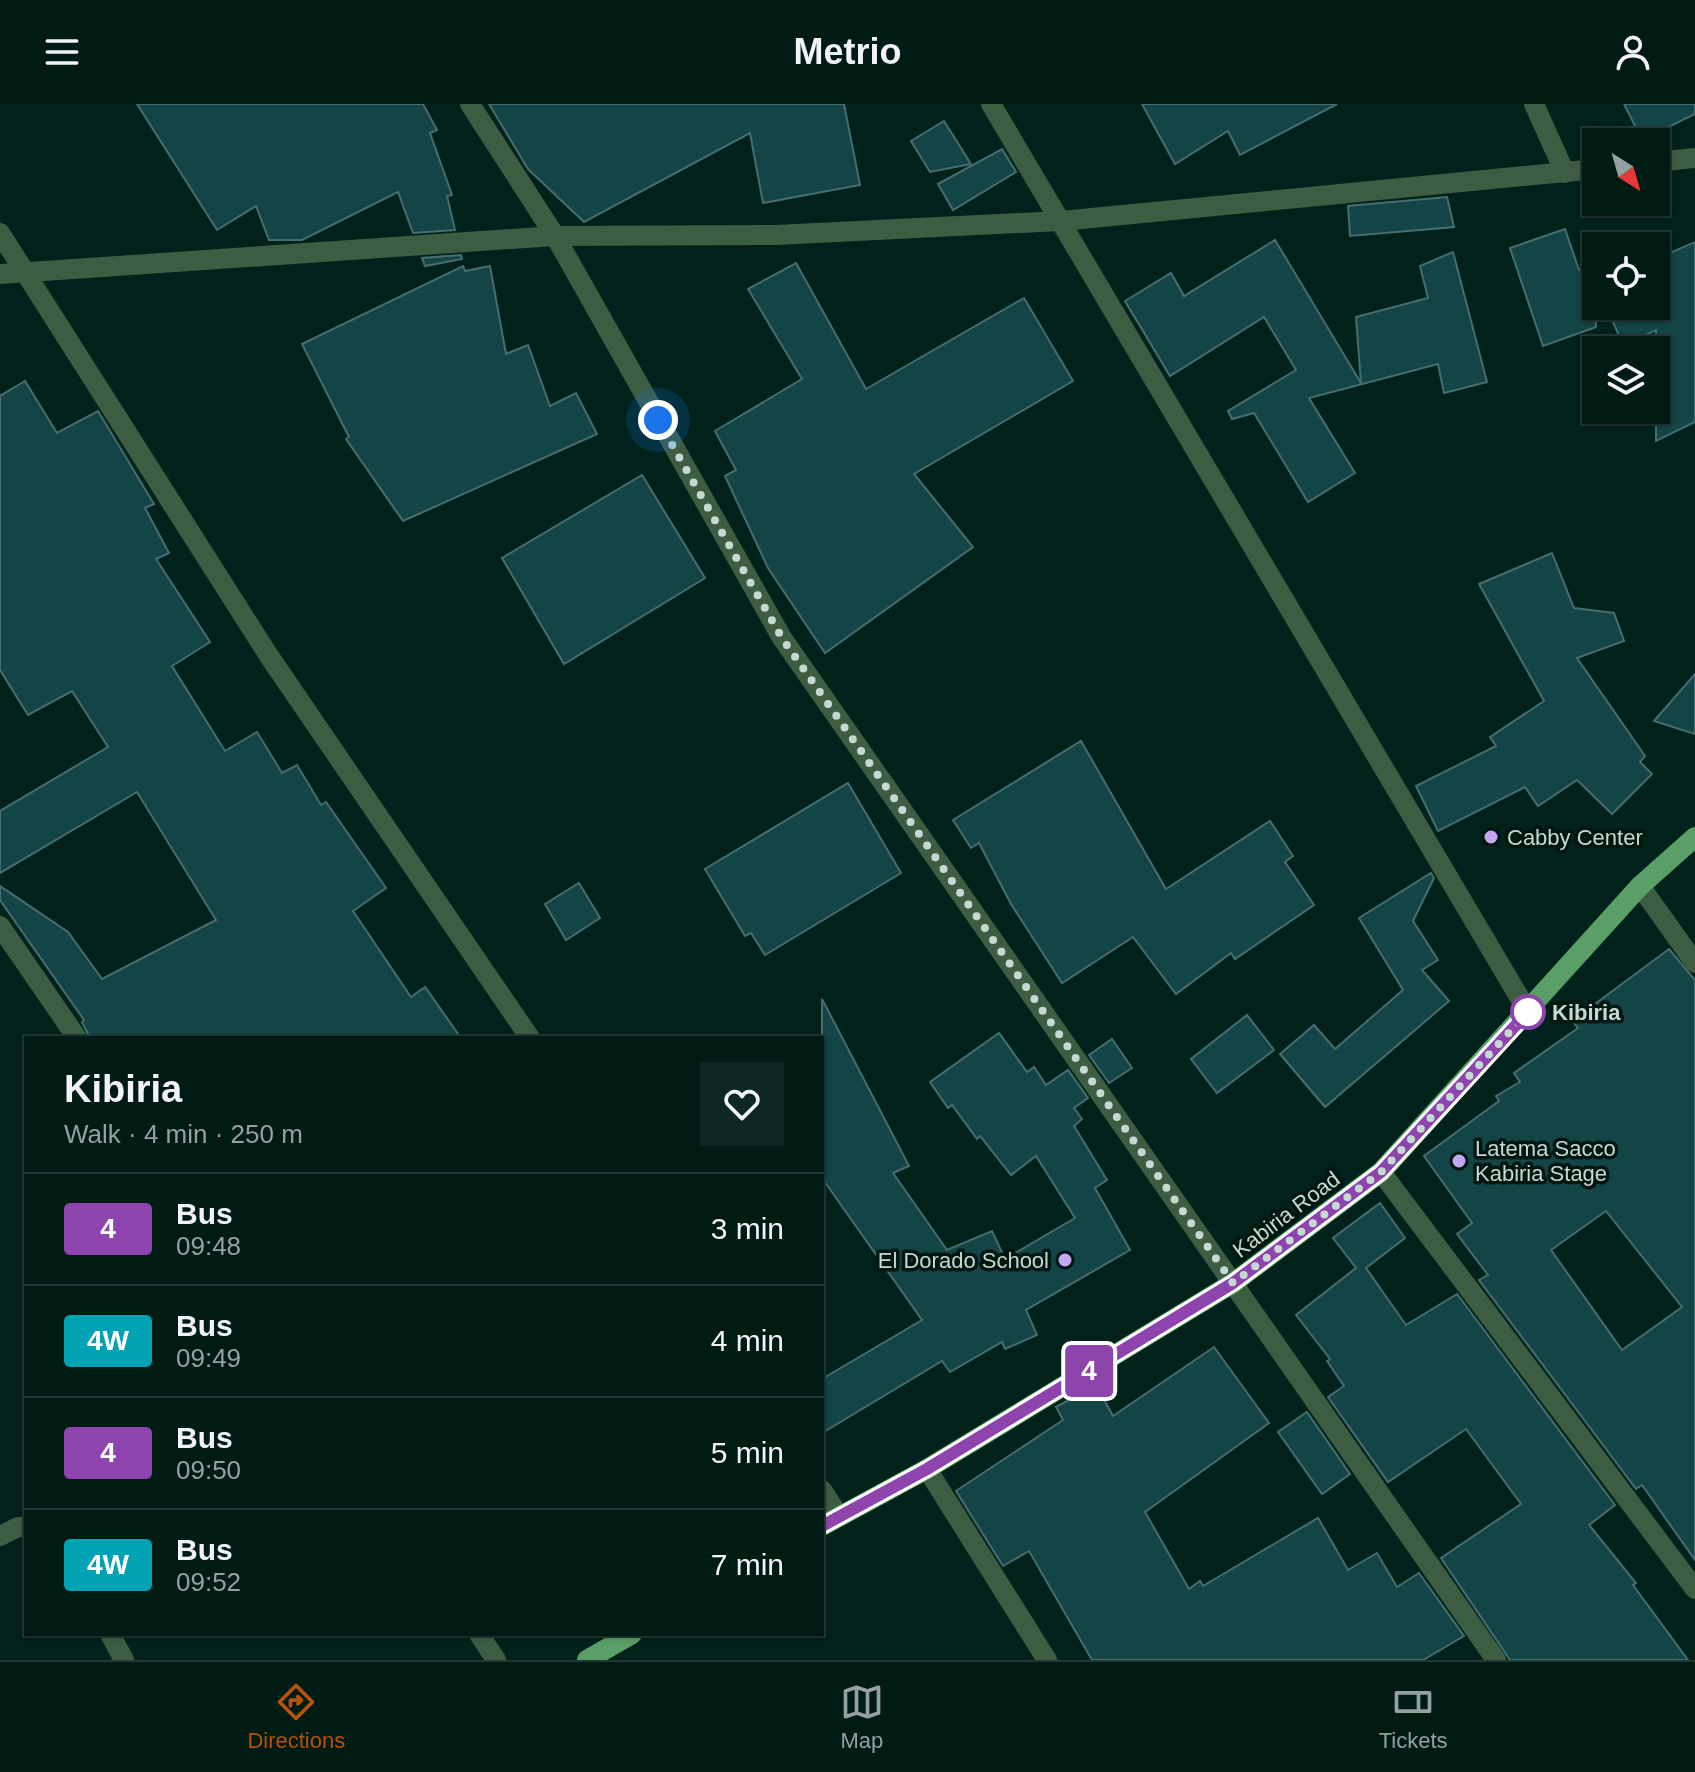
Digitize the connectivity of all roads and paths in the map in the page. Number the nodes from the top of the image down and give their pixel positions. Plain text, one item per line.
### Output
1 (470, 104) edge
2 (991, 104) edge
3 (1534, 104) edge
4 (1695, 158) edge
5 (1670, 161) edge
6 (1582, 171) edge
7 (1565, 173) junction
8 (1061, 221) junction
9 (0, 233) edge
10 (555, 236) junction
11 (24, 272) junction
12 (0, 274) edge
13 (1695, 837) edge
14 (1640, 886) junction
15 (0, 926) edge
16 (1695, 963) edge
17 (1528, 1012) junction
18 (76, 1036) edge
19 (529, 1036) edge
20 (1381, 1172) junction
21 (1233, 1283) junction
22 (927, 1469) junction
23 (824, 1498) edge
24 (830, 1521) edge
25 (24, 1528) edge
26 (0, 1536) edge
27 (1695, 1589) edge
28 (111, 1636) edge
29 (480, 1636) edge
30 (629, 1636) edge
31 (124, 1660) edge
32 (496, 1660) edge
33 (587, 1660) edge
34 (1047, 1660) edge
35 (1496, 1660) edge

1 - 10 street
2 - 8 street
3 - 7 street
4 - 5 street
6 - 7 street
7 - 8 street
8 - 10 street
8 - 17 street
9 - 11 street
10 - 11 street
10 - 21 street
11 - 12 street
11 - 19 street
13 - 14 main road, Kabiria Road
14 - 16 street
14 - 17 main road, Kabiria Road
15 - 18 street
17 - 20 main road, Kabiria Road
20 - 21 main road, Kabiria Road
20 - 27 street
21 - 22 main road, Kabiria Road
21 - 35 street
22 - 24 main road, Kabiria Road
22 - 34 street
23 - 24 street
25 - 26 street
28 - 31 street
29 - 32 street
30 - 33 main road

